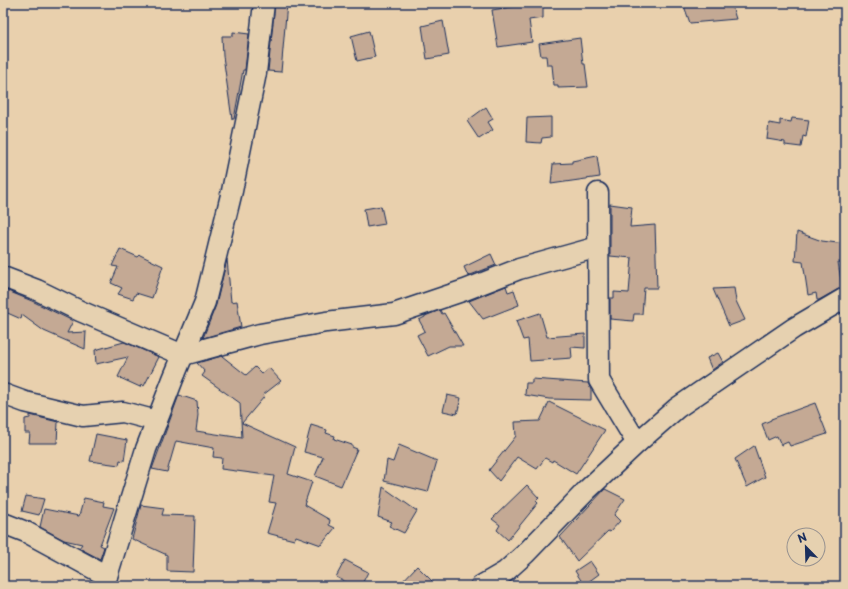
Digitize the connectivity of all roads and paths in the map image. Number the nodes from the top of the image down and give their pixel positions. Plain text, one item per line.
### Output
1 (264, 3) edge
2 (598, 193) dead end
3 (598, 247) junction
4 (3, 278) edge
5 (845, 298) edge
6 (183, 355) junction
7 (3, 394) edge
8 (157, 421) junction
9 (637, 443) junction
10 (3, 523) edge
11 (105, 581) edge
12 (481, 586) edge

1 - 6 street
2 - 3 street
3 - 6 street
3 - 9 street
4 - 6 street
5 - 9 street
6 - 8 street
7 - 8 street
8 - 11 street
9 - 12 street
10 - 11 street

